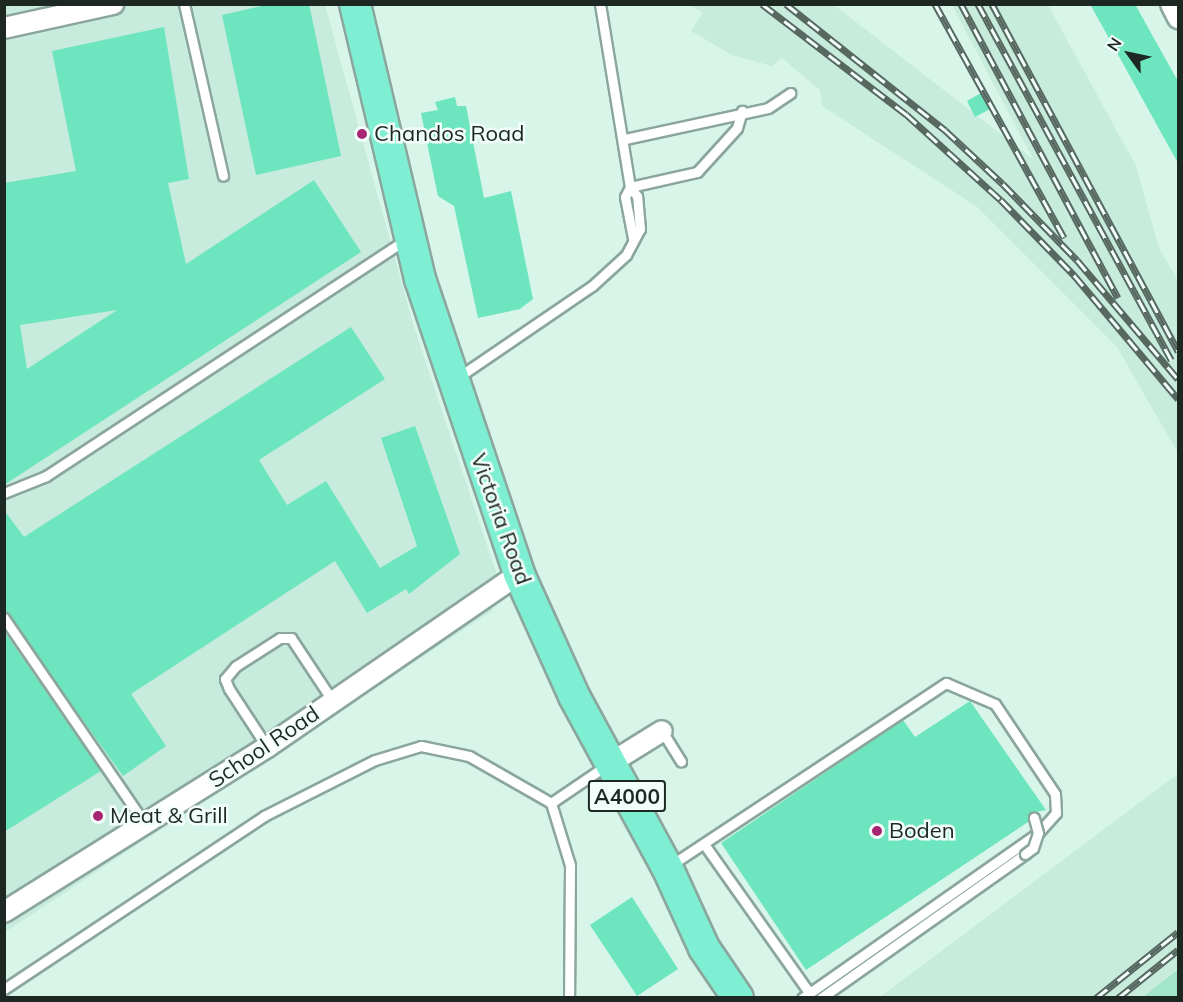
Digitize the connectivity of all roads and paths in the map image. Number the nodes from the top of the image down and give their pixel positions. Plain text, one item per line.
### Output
1 (113, 4) edge
2 (184, 4) edge
3 (355, 4) edge
4 (600, 4) edge
5 (1171, 4) edge
6 (1179, 18) edge
7 (4, 28) edge
8 (790, 93) dead end
9 (742, 111) junction
10 (625, 140) junction
11 (223, 176) dead end
12 (630, 187) junction
13 (409, 238) junction
14 (452, 381) junction
15 (4, 493) edge
16 (519, 574) junction
17 (4, 618) edge
18 (332, 700) junction
19 (662, 730) joint
20 (267, 747) junction
21 (681, 761) dead end
22 (609, 764) junction
23 (551, 803) junction
24 (1034, 818) dead end
25 (145, 825) junction
26 (1038, 833) junction
27 (704, 844) junction
28 (667, 867) junction
29 (4, 912) edge
30 (4, 990) edge
31 (805, 994) edge
32 (569, 998) edge
33 (738, 998) edge
34 (821, 998) edge

1 - 7 street
2 - 11 lane
3 - 13 main road, Victoria Road / A4000
4 - 10 lane
5 - 6 street
8 - 9 lane
9 - 10 lane
9 - 12 lane
10 - 12 lane
12 - 14 lane
13 - 14 main road, Victoria Road / A4000
13 - 15 lane
14 - 16 main road, Victoria Road / A4000
16 - 18 street, School Road
16 - 22 main road, Victoria Road / A4000
17 - 25 lane
18 - 20 street, School Road
18 - 20 lane
19 - 21 lane
19 - 22 street
20 - 25 street, School Road
22 - 23 lane
22 - 28 main road, Victoria Road / A4000
23 - 30 lane
23 - 32 lane
24 - 26 lane, bridge
25 - 29 street, School Road
26 - 27 lane
26 - 31 lane
26 - 34 lane, bridge
27 - 28 lane
27 - 31 lane
28 - 33 main road, Victoria Road / A4000

